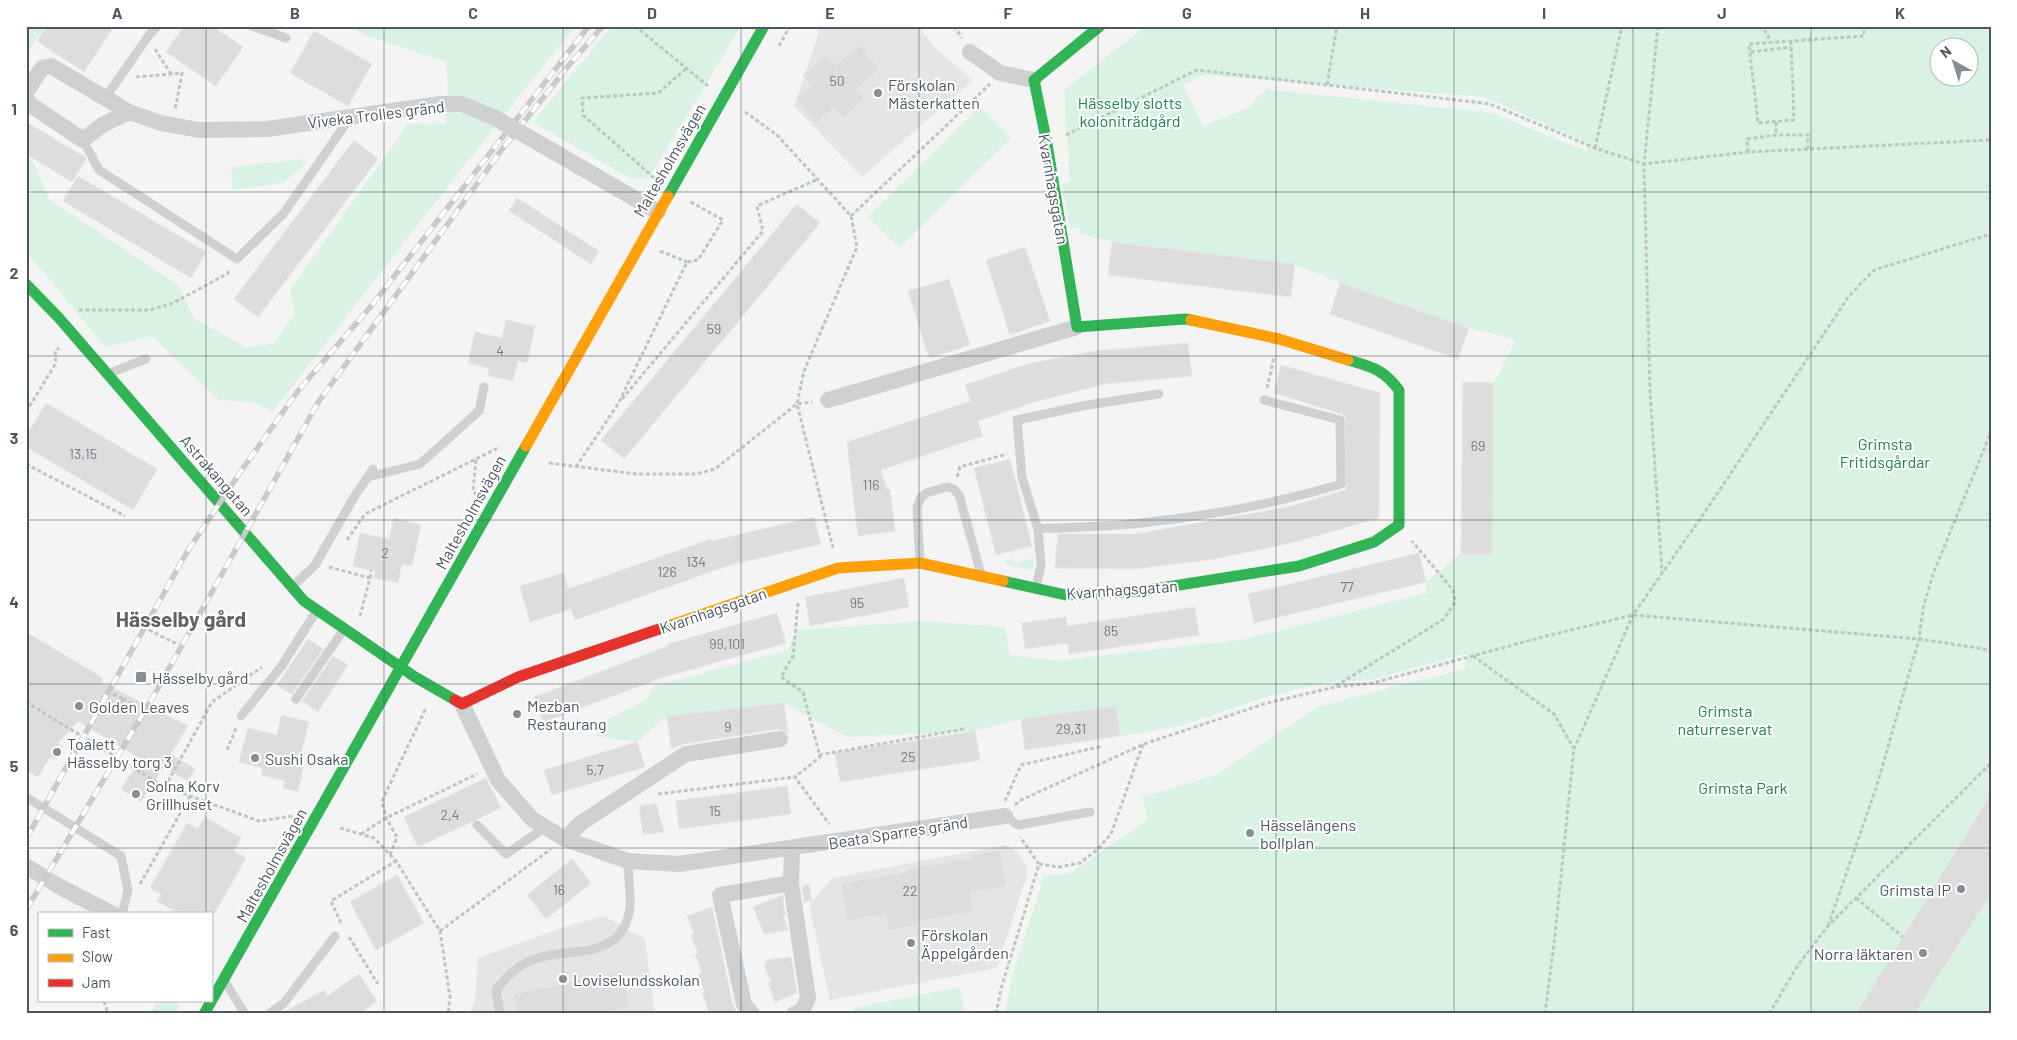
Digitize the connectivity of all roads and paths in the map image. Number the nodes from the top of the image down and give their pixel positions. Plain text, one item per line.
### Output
1 (157, 26) edge
2 (252, 26) edge
3 (635, 26) edge
4 (764, 26) edge
5 (1100, 26) edge
6 (1337, 26) edge
7 (1622, 26) edge
8 (1658, 26) edge
9 (1759, 26) edge
10 (1864, 26) edge
11 (147, 38) junction
12 (286, 38) dead end
13 (1791, 41) junction
14 (1769, 42) junction
15 (1791, 47) junction
16 (970, 52) dead end
17 (1751, 52) junction
18 (686, 68) junction
19 (1000, 73) junction
20 (171, 74) junction
21 (118, 79) junction
22 (1034, 80) junction
23 (1327, 85) junction
24 (712, 89) dead end
25 (26, 94) edge
26 (178, 97) dead end
27 (105, 98) junction
28 (129, 112) junction
29 (745, 112) dead end
30 (351, 116) junction
31 (1776, 122) junction
32 (1776, 135) junction
33 (83, 140) junction
34 (1991, 140) edge
35 (1047, 144) junction
36 (1595, 148) junction
37 (1808, 149) junction
38 (1748, 152) junction
39 (1644, 164) junction
40 (676, 180) junction
41 (816, 180) junction
42 (684, 198) dead end
43 (658, 212) junction
44 (1991, 234) edge
45 (655, 249) dead end
46 (237, 259) junction
47 (687, 262) junction
48 (26, 284) edge
49 (59, 318) junction
50 (1077, 327) junction
51 (72, 334) junction
52 (1279, 339) junction
53 (146, 359) dead end
54 (108, 374) junction
55 (484, 387) dead end
56 (1159, 394) dead end
57 (828, 400) joint
58 (1264, 400) joint
59 (618, 404) junction
60 (26, 412) edge
61 (1991, 432) edge
62 (500, 447) dead end
63 (476, 459) junction
64 (990, 459) dead end
65 (548, 463) dead end
66 (26, 464) edge
67 (576, 467) junction
68 (954, 489) junction
69 (473, 490) dead end
70 (365, 514) dead end
71 (125, 516) dead end
72 (1399, 525) junction
73 (1038, 529) junction
74 (920, 563) junction
75 (328, 567) dead end
76 (371, 570) dead end
77 (1662, 573) junction
78 (981, 575) junction
79 (370, 578) junction
80 (800, 580) junction
81 (292, 587) junction
82 (1036, 588) junction
83 (317, 610) junction
84 (1633, 615) junction
85 (344, 629) junction
86 (149, 630) dead end
87 (354, 636) junction
88 (1919, 639) junction
89 (177, 644) dead end
90 (1991, 651) edge
91 (1472, 656) junction
92 (265, 665) dead end
93 (401, 668) junction
94 (1335, 687) junction
95 (435, 689) junction
96 (113, 694) dead end
97 (123, 699) junction
98 (296, 700) dead end
99 (26, 702) edge
100 (462, 704) junction
101 (140, 710) dead end
102 (115, 712) dead end
103 (241, 716) joint
104 (964, 729) dead end
105 (780, 739) dead end
106 (1144, 744) junction
107 (1103, 746) dead end
108 (1574, 749) junction
109 (227, 750) dead end
110 (819, 755) junction
111 (1991, 763) edge
112 (492, 767) junction
113 (795, 777) junction
114 (165, 787) junction
115 (625, 793) junction
116 (190, 796) junction
117 (26, 797) edge
118 (1090, 812) dead end
119 (294, 816) dead end
120 (1001, 816) junction
121 (386, 818) junction
122 (477, 825) dead end
123 (546, 827) junction
124 (340, 828) dead end
125 (360, 834) junction
126 (565, 839) junction
127 (841, 841) junction
128 (792, 848) junction
129 (390, 855) junction
130 (396, 861) junction
131 (628, 861) junction
132 (1039, 864) junction
133 (26, 866) edge
134 (791, 883) junction
135 (137, 890) dead end
136 (1856, 898) junction
137 (109, 912) edge
138 (122, 912) edge
139 (1828, 926) junction
140 (343, 927) dead end
141 (440, 931) junction
142 (348, 935) dead end
143 (336, 936) dead end
144 (1903, 937) dead end
145 (218, 977) edge
146 (378, 984) dead end
147 (212, 993) edge
148 (104, 1002) edge
149 (209, 1002) edge
150 (108, 1014) edge
151 (204, 1014) edge
152 (244, 1014) edge
153 (269, 1014) edge
154 (448, 1014) edge
155 (500, 1014) edge
156 (752, 1014) edge
157 (794, 1014) edge
158 (996, 1014) edge
159 (1545, 1014) edge
160 (1769, 1014) edge

1 - 11 lane
2 - 12 lane
3 - 18 path
4 - 40 street, Maltesholmsvägen
5 - 22 street
6 - 23 path
7 - 36 path
8 - 39 path
9 - 14 path
10 - 13 path
11 - 20 path
11 - 21 lane
13 - 14 path
13 - 15 path
14 - 17 path
15 - 17 path
15 - 31 path
16 - 19 street
17 - 31 path
18 - 24 path
18 - 40 path
19 - 22 street
19 - 41 path
20 - 21 path
20 - 26 path
21 - 27 lane
22 - 35 street, Kvarnhagsgatan
23 - 35 path
23 - 36 path
25 - 27 street, Viveka Trolles gränd
25 - 33 street, Viveka Trolles gränd
27 - 28 street, Viveka Trolles gränd
28 - 30 street, Viveka Trolles gränd
28 - 33 street
29 - 41 path
30 - 43 street, Viveka Trolles gränd, bridge
30 - 46 lane
31 - 32 path
32 - 37 path
32 - 38 path
33 - 46 lane
34 - 37 path
35 - 50 street, Kvarnhagsgatan
36 - 39 path
37 - 38 path
38 - 39 path
39 - 77 path
40 - 43 street, Maltesholmsvägen
41 - 59 path
42 - 47 path
43 - 93 street, Maltesholmsvägen
44 - 77 path
45 - 47 path
46 - 49 path
47 - 59 path
48 - 49 street, Astrakangatan
49 - 51 street, Astrakangatan
50 - 52 street
50 - 57 street
51 - 54 street, Astrakangatan
51 - 60 path
52 - 58 path
52 - 72 street
53 - 54 lane
54 - 81 street, Astrakangatan
55 - 81 lane
56 - 73 lane
57 - 67 path
58 - 73 lane
59 - 67 path
61 - 88 path
62 - 63 path
63 - 69 path
63 - 70 path
64 - 68 path
65 - 67 path
66 - 71 path
68 - 74 lane
68 - 78 lane
72 - 82 street, Kvarnhagsgatan
72 - 94 path
73 - 82 lane
74 - 78 street, Kvarnhagsgatan
74 - 80 street, Kvarnhagsgatan
75 - 79 path
76 - 79 path
77 - 84 path
78 - 82 street, Kvarnhagsgatan
79 - 87 path
80 - 100 street, Kvarnhagsgatan
80 - 110 path
81 - 83 street, Astrakangatan
83 - 85 street, Astrakangatan
83 - 103 lane
84 - 88 path
84 - 91 path
84 - 108 path
85 - 87 street, Astrakangatan
85 - 98 lane
86 - 89 path
87 - 93 street, Astrakangatan
88 - 90 path
88 - 139 path
91 - 94 path
91 - 108 path
92 - 114 path
93 - 95 street
93 - 145 street, Maltesholmsvägen
94 - 106 path
95 - 100 street
95 - 121 path
96 - 97 path
97 - 101 path
97 - 102 path
99 - 114 path
100 - 112 street, Beata Sparres gränd
103 - 109 path
104 - 110 path
105 - 115 street
106 - 120 path
106 - 132 path
107 - 120 path
108 - 159 path
110 - 113 path
111 - 136 path
112 - 121 path
112 - 123 street, Beata Sparres gränd
113 - 115 path
113 - 127 path
114 - 116 path
115 - 126 street
116 - 119 path
116 - 135 path
117 - 138 lane
118 - 120 lane
120 - 127 street, Beata Sparres gränd
120 - 132 path
121 - 125 path
121 - 129 path
122 - 123 lane
123 - 126 street, Beata Sparres gränd
124 - 125 path
125 - 129 path
126 - 131 street, Beata Sparres gränd
126 - 141 path
127 - 128 street, Beata Sparres gränd
128 - 131 street, Beata Sparres gränd
128 - 134 street
129 - 130 path
130 - 140 path
130 - 141 path
131 - 155 lane
132 - 158 path
133 - 137 street
134 - 156 street
134 - 157 street
136 - 139 path
136 - 144 path
139 - 160 path
141 - 154 path
142 - 146 path
143 - 153 lane
145 - 147 street, Maltesholmsvägen
145 - 152 lane
148 - 150 path
149 - 151 street, Maltesholmsvägen

